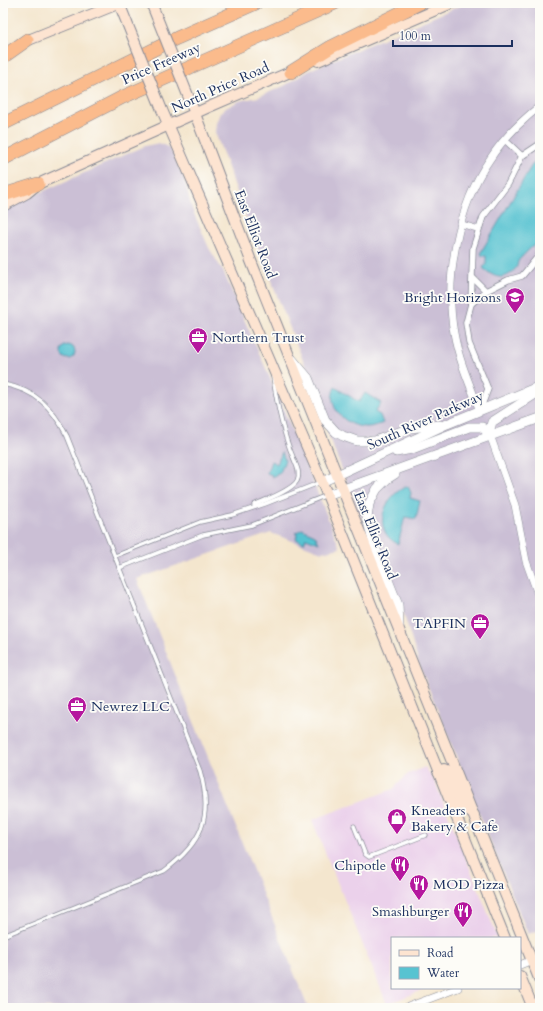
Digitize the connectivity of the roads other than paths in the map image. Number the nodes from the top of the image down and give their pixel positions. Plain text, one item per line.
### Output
1 (120, 3) edge
2 (256, 3) edge
3 (335, 3) edge
4 (420, 3) edge
5 (452, 3) edge
6 (151, 4) edge
7 (27, 40) junction
8 (3, 51) edge
9 (3, 57) edge
10 (291, 72) junction
11 (540, 106) edge
12 (195, 113) junction
13 (3, 124) edge
14 (168, 125) junction
15 (505, 140) junction
16 (540, 144) edge
17 (522, 156) junction
18 (3, 159) edge
19 (38, 184) junction
20 (3, 195) edge
21 (3, 206) edge
22 (461, 224) junction
23 (478, 229) junction
24 (540, 254) edge
25 (473, 278) junction
26 (486, 291) junction
27 (471, 304) junction
28 (289, 356) junction
29 (271, 365) junction
30 (3, 384) edge
31 (540, 386) edge
32 (540, 391) edge
33 (480, 411) junction
34 (540, 418) edge
35 (448, 424) junction
36 (490, 435) junction
37 (382, 454) junction
38 (422, 460) junction
39 (337, 475) junction
40 (322, 482) junction
41 (343, 489) junction
42 (327, 495) junction
43 (246, 509) junction
44 (115, 556) junction
45 (119, 568) junction
46 (540, 600) edge
47 (400, 630) junction
48 (438, 772) junction
49 (474, 815) junction
50 (354, 826) dead end
51 (426, 835) dead end
52 (3, 936) edge
53 (505, 937) edge
54 (532, 960) junction
55 (521, 964) edge
56 (521, 978) edge
57 (540, 981) edge
58 (455, 989) edge
59 (405, 1008) edge
60 (533, 1008) edge

1 - 7 main road
1 - 14 main road, bridge
2 - 13 highway, Price Freeway
3 - 18 highway, Price Freeway
4 - 10 highway
5 - 10 main road, North Price Road
6 - 12 main road, East Elliot Road, bridge
7 - 8 main road
7 - 9 highway
10 - 12 main road, North Price Road
11 - 15 street
12 - 14 main road, North Price Road
12 - 28 main road, East Elliot Road
14 - 19 main road, North Price Road
14 - 29 main road
15 - 17 street
15 - 22 street
16 - 17 street
17 - 23 street
19 - 20 highway
19 - 21 main road, North Price Road
22 - 23 street
22 - 33 street
23 - 25 street
24 - 26 street
25 - 26 street
25 - 27 street
26 - 27 street
27 - 33 street
28 - 35 street
28 - 39 main road, East Elliot Road
29 - 40 main road
29 - 43 lane
30 - 44 lane
31 - 33 street, South River Parkway
32 - 36 street
33 - 35 street, South River Parkway
34 - 36 street
35 - 37 street, South River Parkway
36 - 37 street
36 - 38 street
36 - 46 street
37 - 39 street, South River Parkway
38 - 41 street
38 - 47 street
39 - 40 street, South River Parkway
39 - 41 main road, East Elliot Road
40 - 42 main road
40 - 43 lane
41 - 42 street
41 - 47 main road, East Elliot Road
42 - 45 lane
42 - 48 main road
43 - 44 lane
44 - 45 lane
45 - 52 lane
47 - 49 main road, East Elliot Road
48 - 49 main road
48 - 53 main road
49 - 54 main road, East Elliot Road
50 - 51 lane
54 - 55 street
54 - 57 main road, East Elliot Road
56 - 60 main road
58 - 59 street

